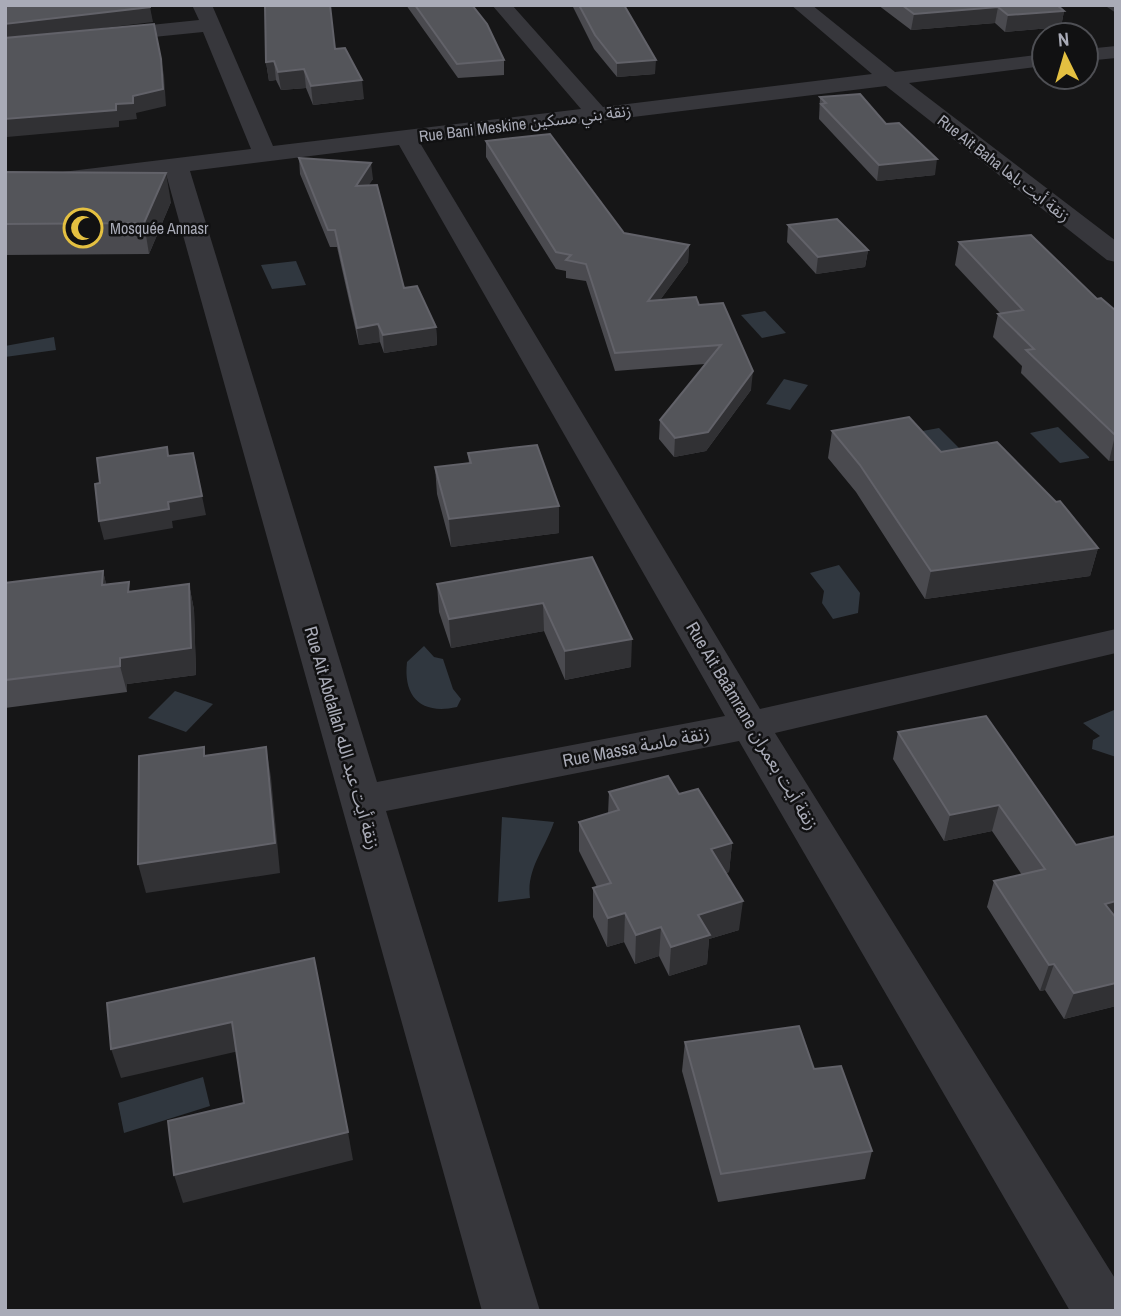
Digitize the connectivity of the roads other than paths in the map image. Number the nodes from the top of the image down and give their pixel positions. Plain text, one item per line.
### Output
1 (502, 5) edge
2 (800, 5) edge
3 (206, 15) edge
4 (5, 46) edge
5 (1030, 63) edge
6 (894, 79) junction
7 (597, 114) junction
8 (406, 138) junction
9 (265, 154) junction
10 (176, 166) junction
11 (5, 186) edge
12 (1116, 254) edge
13 (1116, 641) edge
14 (750, 724) junction
15 (361, 801) junction
16 (510, 1311) edge
17 (1102, 1311) edge

1 - 7 street
2 - 6 street, Rue Ait Baha زنقة أيت باها
3 - 4 street
3 - 9 street
5 - 6 street, Rue Bani Meskine زنقة بني مسكين
6 - 7 street, Rue Bani Meskine زنقة بني مسكين
6 - 12 street, Rue Ait Baha زنقة أيت باها
7 - 8 street, Rue Bani Meskine زنقة بني مسكين
8 - 9 street, Rue Bani Meskine زنقة بني مسكين
8 - 14 street, Rue Ait Ba´âmrane زنقة أيت بعمران
9 - 10 street, Rue Bani Meskine زنقة بني مسكين
10 - 11 street, Rue Bani Meskine زنقة بني مسكين
10 - 15 street, Rue Ait Abdallah زنقة أيت عبد الله
13 - 14 street, Rue Massa زنقة ماسة
14 - 15 street, Rue Massa زنقة ماسة
14 - 17 street, Rue Ait Ba´âmrane زنقة أيت بعمران
15 - 16 street, Rue Ait Abdallah زنقة أيت عبد الله

